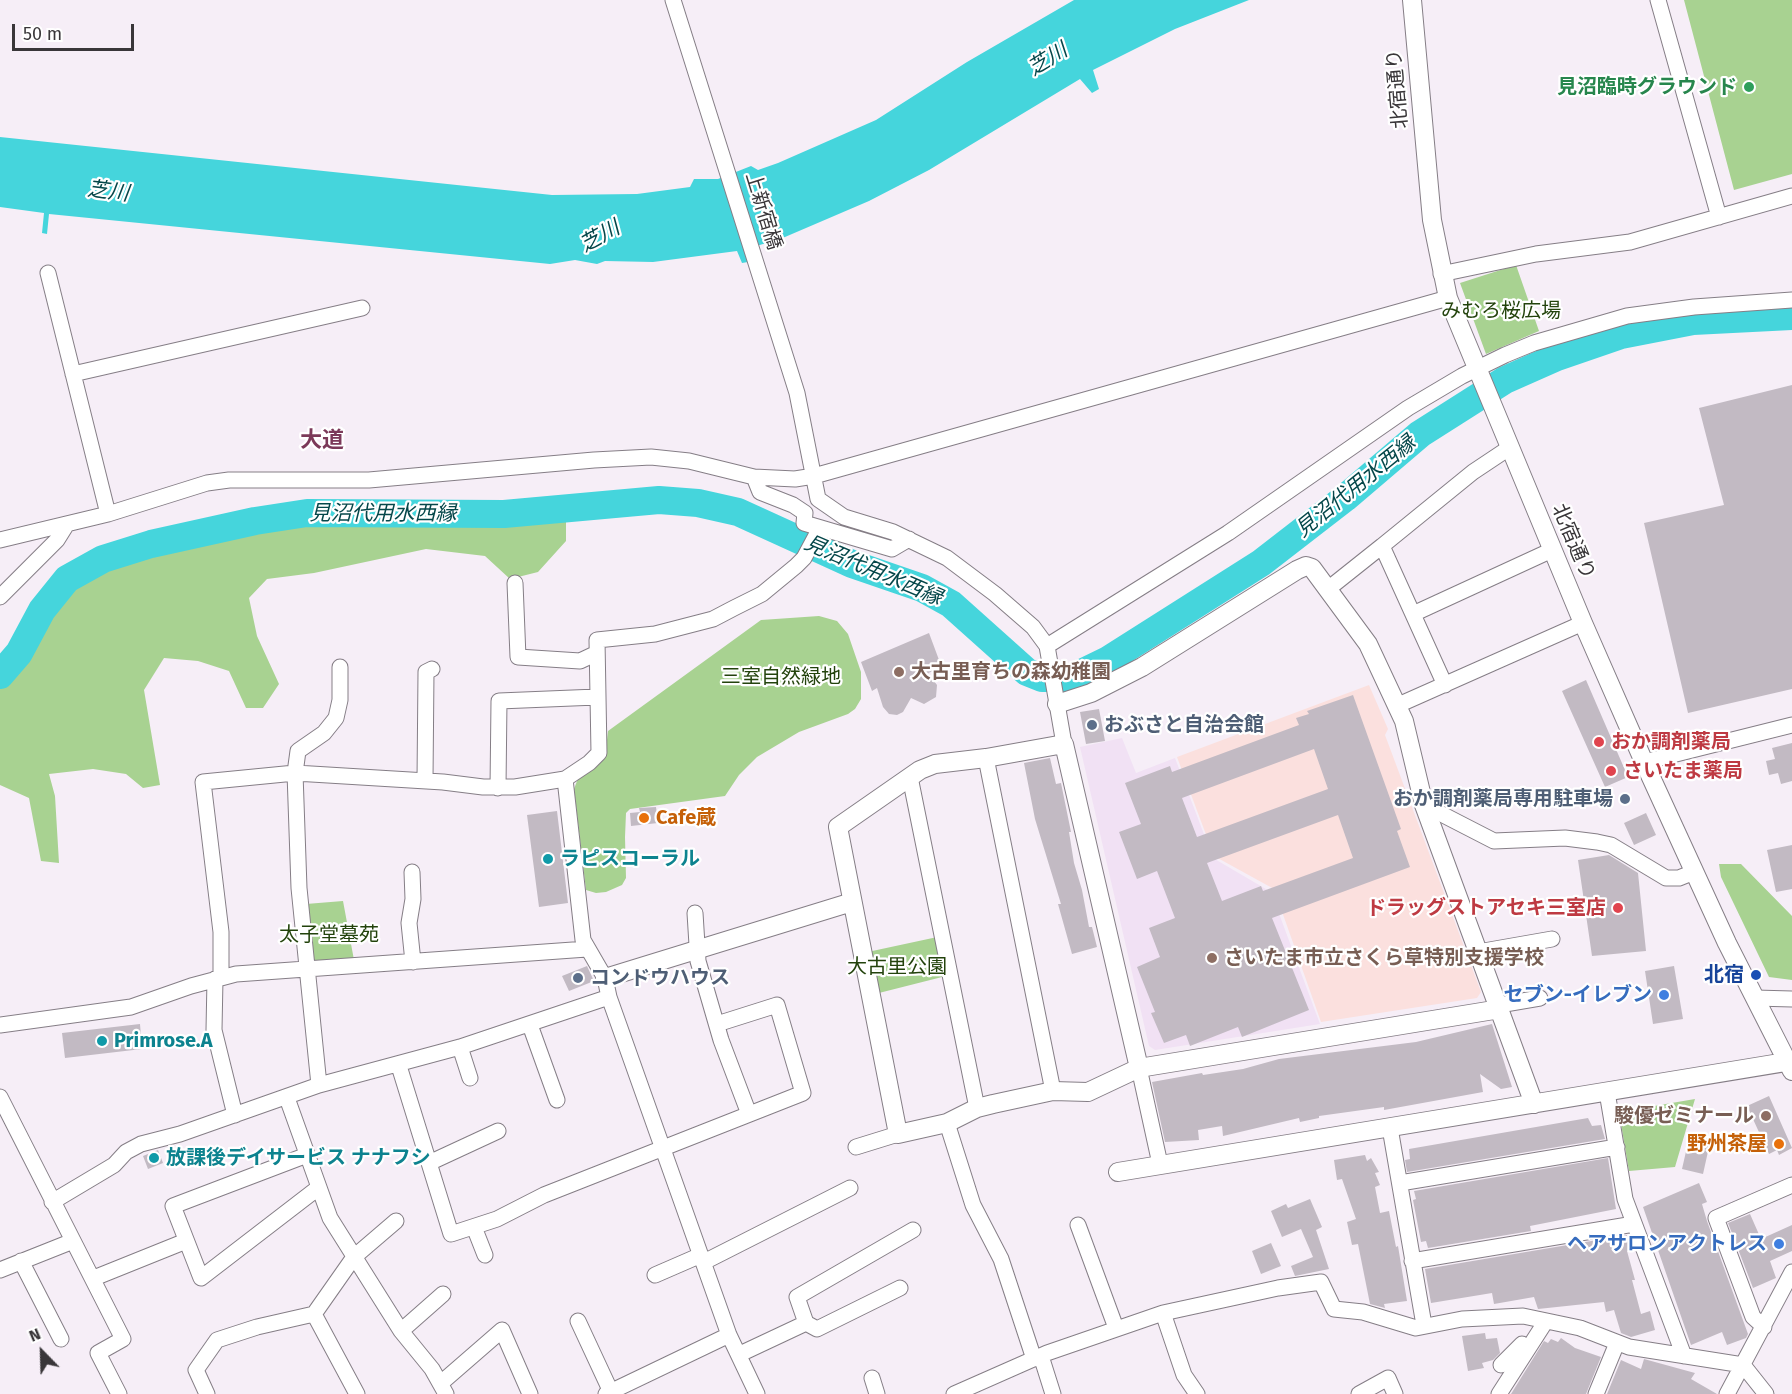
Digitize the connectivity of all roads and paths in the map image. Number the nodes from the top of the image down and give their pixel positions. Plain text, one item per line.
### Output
1 (673, 0) edge
2 (1412, 0) edge
3 (1658, 0) edge
4 (1792, 196) edge
5 (1719, 217) junction
6 (48, 273) dead end
7 (1442, 274) junction
8 (1448, 298) junction
9 (1792, 300) edge
10 (362, 308) dead end
11 (1479, 373) junction
12 (73, 374) junction
13 (1509, 448) junction
14 (814, 476) junction
15 (754, 477) junction
16 (108, 514) junction
17 (67, 524) junction
18 (820, 528) junction
19 (909, 539) junction
20 (0, 540) edge
21 (1382, 546) junction
22 (1552, 550) junction
23 (515, 584) dead end
24 (1328, 589) junction
25 (0, 597) edge
26 (1413, 614) junction
27 (1583, 623) junction
28 (1047, 646) junction
29 (597, 653) junction
30 (340, 667) dead end
31 (432, 669) dead end
32 (1445, 685) junction
33 (597, 697) junction
34 (1056, 700) junction
35 (1396, 706) junction
36 (1792, 725) edge
37 (1064, 744) junction
38 (986, 759) junction
39 (1644, 762) junction
40 (295, 773) junction
41 (910, 777) junction
42 (565, 779) junction
43 (425, 780) junction
44 (498, 788) junction
45 (1424, 805) junction
46 (412, 872) dead end
47 (1694, 872) junction
48 (852, 902) junction
49 (695, 913) dead end
50 (1552, 939) dead end
51 (587, 949) junction
52 (696, 950) junction
53 (1478, 952) junction
54 (413, 962) junction
55 (307, 970) junction
56 (218, 978) junction
57 (605, 978) junction
58 (609, 997) junction
59 (1540, 998) dead end
60 (1755, 998) junction
61 (1792, 999) edge
62 (1499, 1007) junction
63 (717, 1024) junction
64 (0, 1025) edge
65 (530, 1025) junction
66 (460, 1047) junction
67 (399, 1065) junction
68 (1790, 1065) edge
69 (1139, 1068) junction
70 (470, 1078) dead end
71 (319, 1084) junction
72 (1053, 1091) junction
73 (1607, 1092) junction
74 (0, 1097) edge
75 (286, 1098) junction
76 (557, 1100) dead end
77 (1534, 1104) junction
78 (977, 1108) junction
79 (749, 1114) junction
80 (235, 1115) junction
81 (947, 1123) junction
82 (1390, 1128) junction
83 (498, 1131) dead end
84 (898, 1134) junction
85 (856, 1147) dead end
86 (1617, 1148) junction
87 (662, 1149) junction
88 (307, 1155) junction
89 (429, 1163) junction
90 (1160, 1164) junction
91 (1118, 1172) dead end
92 (1400, 1183) junction
93 (1792, 1185) edge
94 (318, 1188) junction
95 (850, 1188) dead end
96 (52, 1202) junction
97 (396, 1221) dead end
98 (1634, 1224) junction
99 (1078, 1225) dead end
100 (474, 1227) junction
101 (913, 1230) dead end
102 (73, 1241) junction
103 (186, 1241) junction
104 (485, 1255) dead end
105 (354, 1257) junction
106 (703, 1258) junction
107 (1412, 1261) junction
108 (21, 1262) junction
109 (0, 1270) edge
110 (1792, 1272) edge
111 (655, 1275) dead end
112 (94, 1278) junction
113 (900, 1288) dead end
114 (444, 1294) dead end
115 (1164, 1313) junction
116 (314, 1314) junction
117 (578, 1321) dead end
118 (1546, 1321) junction
119 (806, 1323) junction
120 (1424, 1325) junction
121 (1764, 1327) junction
122 (1116, 1328) junction
123 (401, 1331) junction
124 (729, 1335) junction
125 (60, 1339) dead end
126 (1617, 1343) junction
127 (1529, 1345) junction
128 (740, 1354) junction
129 (1684, 1356) junction
130 (1037, 1357) junction
131 (1501, 1365) dead end
132 (1743, 1365) junction
133 (872, 1378) dead end
134 (444, 1388) edge
135 (608, 1393) edge
136 (119, 1394) edge
137 (207, 1394) edge
138 (357, 1394) edge
139 (530, 1394) edge
140 (758, 1394) edge
141 (877, 1394) edge
142 (954, 1394) edge
143 (1053, 1394) edge
144 (1197, 1394) edge
145 (1359, 1394) edge
146 (1395, 1394) edge
147 (1499, 1394) edge
148 (1596, 1394) edge
149 (1727, 1394) edge
150 (1766, 1394) edge

1 - 14 street, 上新宿橋
2 - 7 street, 北宿通り
3 - 5 street
4 - 5 street
5 - 7 street
6 - 12 street
7 - 8 street, 北宿通り
8 - 11 street, 北宿通り
8 - 14 street
9 - 11 street
10 - 12 street
11 - 13 street, 北宿通り
11 - 28 street
12 - 16 street
13 - 21 street
13 - 22 street, 北宿通り
14 - 15 street
14 - 19 street, 上新宿橋
15 - 16 street
15 - 18 street
16 - 17 street
17 - 20 street
17 - 25 street
18 - 19 street
18 - 29 street
19 - 28 street, 上新宿橋
21 - 24 street
21 - 26 street
22 - 26 street
22 - 27 street, 北宿通り
23 - 29 street
24 - 34 street
24 - 35 street
26 - 32 street
27 - 32 street
27 - 39 street, 北宿通り
28 - 34 street
29 - 33 street
30 - 40 street
31 - 43 street
32 - 35 street
33 - 42 street
33 - 44 street
34 - 37 street
35 - 45 street
36 - 39 street
37 - 38 street
37 - 69 street
38 - 41 street
38 - 72 street
39 - 47 street, 北宿通り
40 - 43 street
40 - 55 street
40 - 56 street
41 - 48 street
41 - 78 street
42 - 44 street
42 - 51 street
43 - 44 street
45 - 47 street
45 - 53 street
46 - 54 street
47 - 60 street, 北宿通り
48 - 52 street
48 - 84 street
49 - 52 street
50 - 53 street
51 - 54 street
51 - 57 street
52 - 57 street
52 - 63 street
53 - 62 street
54 - 55 street
55 - 56 street
55 - 71 street
56 - 64 street
56 - 80 street
57 - 58 street
58 - 65 street
58 - 87 street
59 - 62 street
60 - 61 street
60 - 68 street, 北宿通り
62 - 69 street
62 - 77 street
63 - 79 street
63 - 79 street
65 - 66 street
65 - 76 street
66 - 67 street
66 - 70 street
67 - 71 street
67 - 89 street
68 - 73 street
69 - 72 street
69 - 90 street
71 - 75 street
72 - 78 street
73 - 77 street
73 - 86 street
74 - 96 street
75 - 80 street
75 - 88 street
77 - 82 street
78 - 81 street
79 - 87 street
80 - 96 street
81 - 84 street
81 - 130 street
82 - 90 street
82 - 92 street
83 - 89 street
84 - 85 street
86 - 92 street
86 - 98 street
87 - 100 street
87 - 106 street
88 - 94 street
88 - 103 street
89 - 100 street
90 - 91 street
92 - 107 street
93 - 121 street
94 - 103 street
94 - 105 street
95 - 106 street
96 - 102 street
97 - 105 street
98 - 107 street
98 - 129 street
99 - 122 street
100 - 104 street
101 - 119 street
102 - 108 street
102 - 112 street
103 - 112 street
105 - 116 street
105 - 123 street
106 - 111 street
106 - 124 street
107 - 120 street
108 - 109 street
108 - 125 street
110 - 121 street
112 - 136 street
113 - 119 street
114 - 123 street
115 - 120 street
115 - 122 street
115 - 144 street
116 - 137 street
116 - 138 street
117 - 135 street
118 - 120 street
118 - 126 street
118 - 127 street
119 - 128 street
121 - 132 street
122 - 130 street
123 - 134 street
124 - 128 street
124 - 135 street
126 - 129 street
126 - 148 street
127 - 131 street
127 - 147 street
128 - 140 street
129 - 132 street
130 - 142 street
130 - 143 street
132 - 149 street
132 - 150 street
133 - 141 street
134 - 139 street
145 - 146 street

